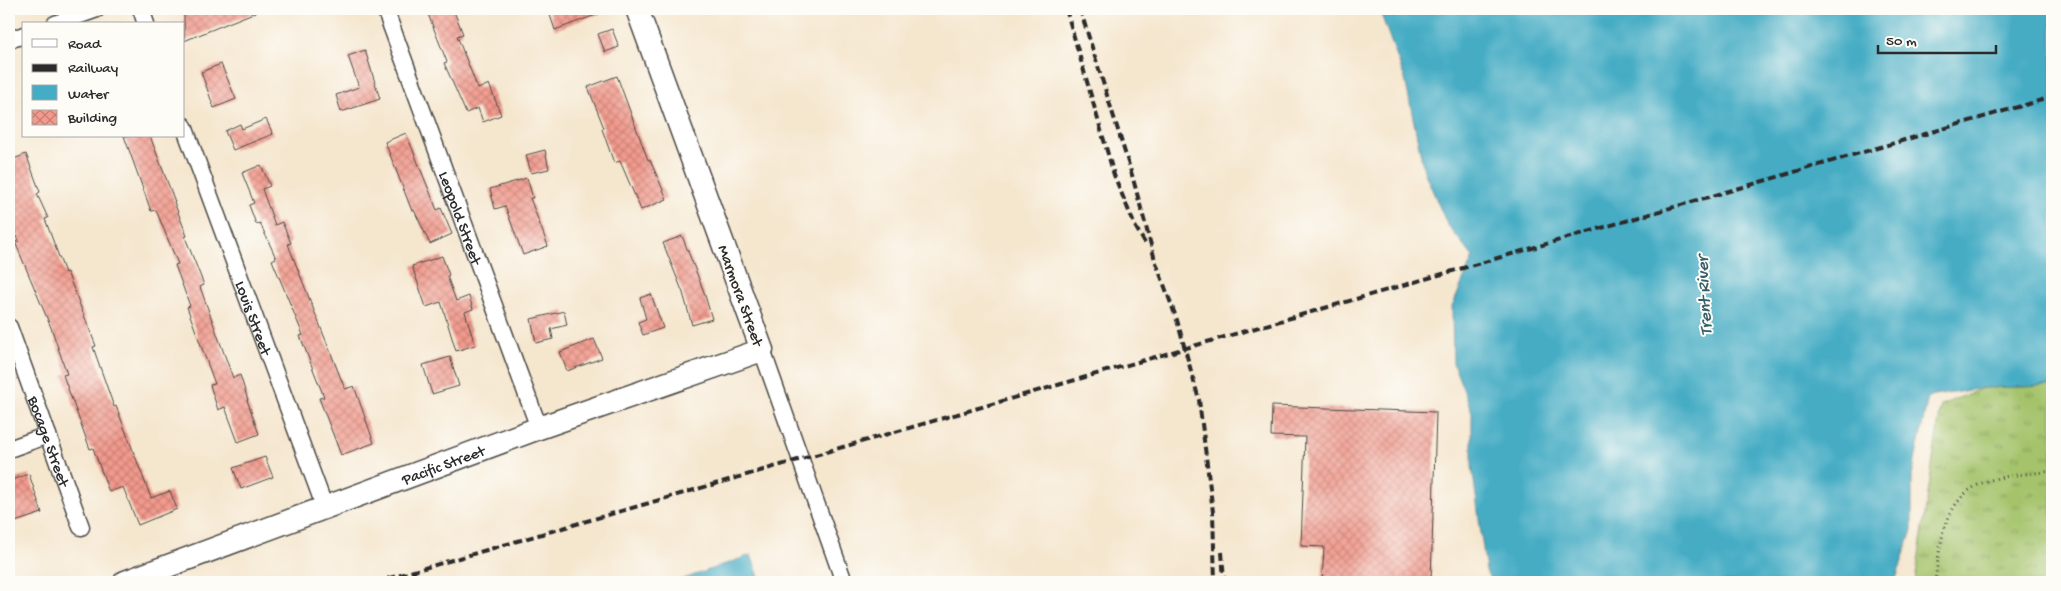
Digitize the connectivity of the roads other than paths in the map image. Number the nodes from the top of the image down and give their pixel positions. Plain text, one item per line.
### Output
1 (97, 9) edge
2 (141, 9) edge
3 (386, 9) edge
4 (637, 9) edge
5 (61, 22) edge
6 (145, 22) edge
7 (22, 36) edge
8 (9, 40) edge
9 (185, 129) edge
10 (9, 327) edge
11 (762, 350) junction
12 (539, 428) junction
13 (48, 435) junction
14 (9, 449) edge
15 (324, 508) junction
16 (81, 527) dead end
17 (125, 582) edge
18 (844, 582) edge

1 - 5 street
2 - 6 street
3 - 12 street, Leopold Street
4 - 11 street, Marmora Street
7 - 8 street
9 - 15 street, Louis Street
10 - 13 street, Bocage Street
11 - 12 street, Pacific Street
11 - 18 street, Marmora Street
12 - 15 street, Pacific Street
13 - 14 street
13 - 16 street, Bocage Street
15 - 17 street, Pacific Street

